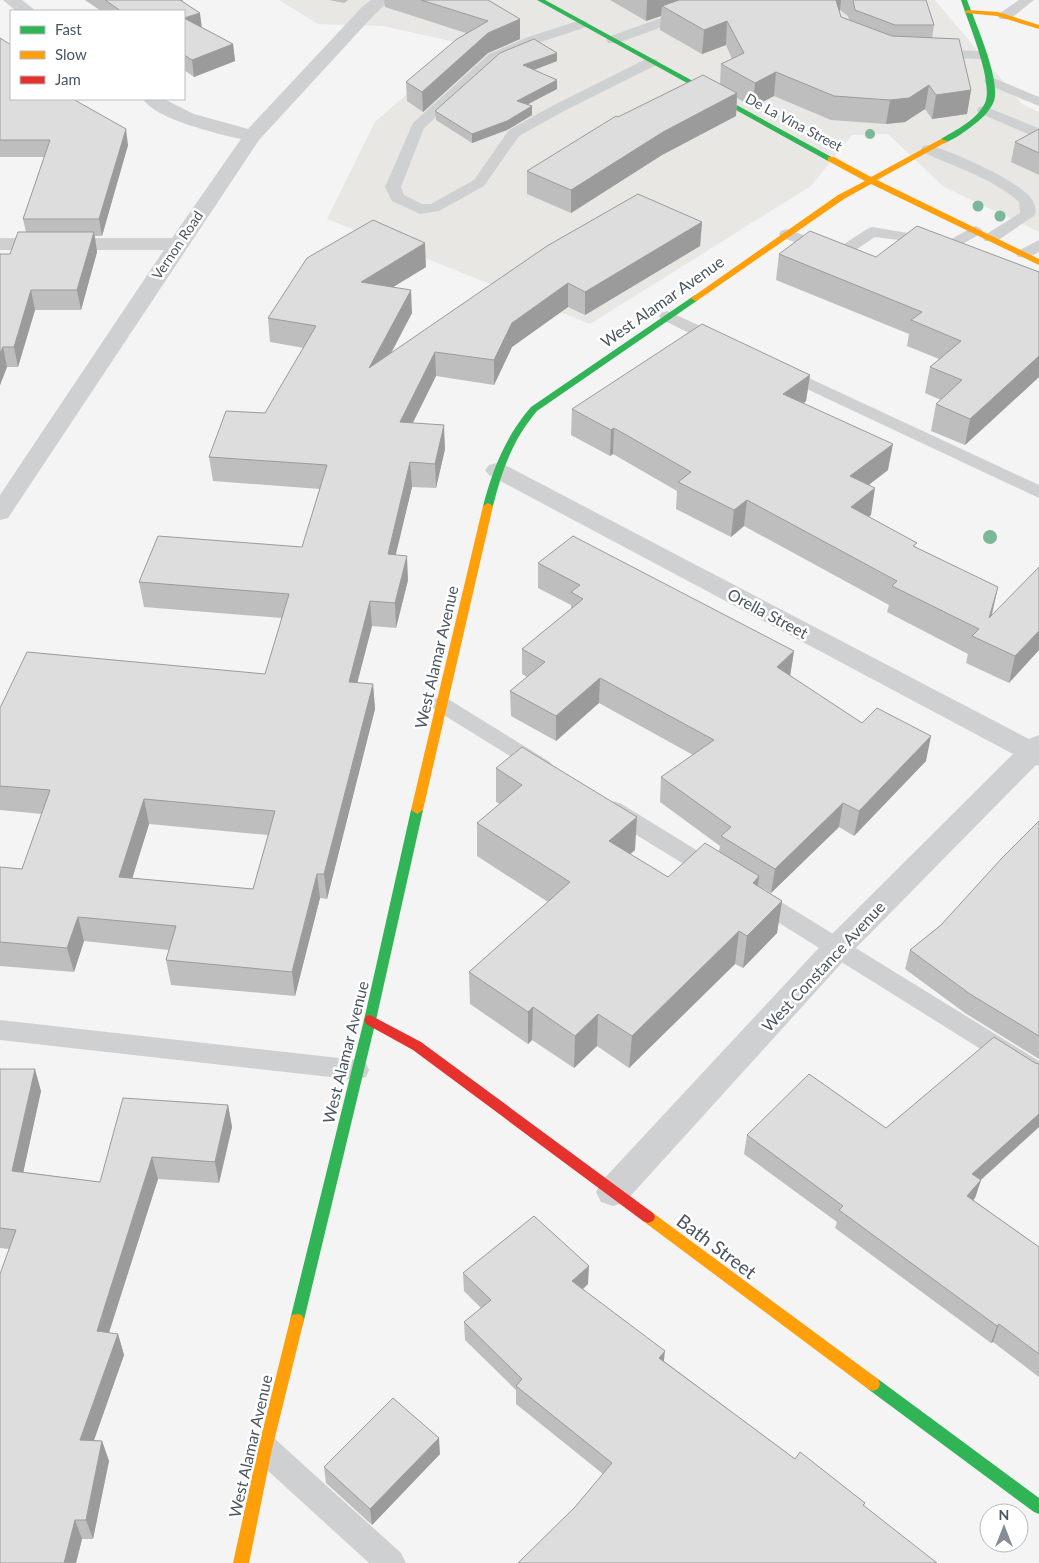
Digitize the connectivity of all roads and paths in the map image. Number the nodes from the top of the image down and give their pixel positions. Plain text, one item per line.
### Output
1 (11, 0) edge
2 (382, 0) edge
3 (540, 0) edge
4 (723, 0) edge
5 (964, 0) edge
6 (1027, 0) edge
7 (26, 10) edge
8 (968, 12) junction
9 (1005, 16) junction
10 (581, 24) junction
11 (1039, 27) edge
12 (613, 40) junction
13 (917, 54) edge
14 (982, 54) junction
15 (651, 62) junction
16 (991, 81) junction
17 (154, 100) edge
18 (1039, 102) edge
19 (984, 110) junction
20 (1034, 131) edge
21 (252, 136) junction
22 (928, 149) junction
23 (872, 181) junction
24 (975, 231) junction
25 (787, 234) junction
26 (990, 238) junction
27 (0, 244) edge
28 (178, 244) junction
29 (1039, 246) edge
30 (1024, 254) junction
31 (1039, 262) edge
32 (667, 316) junction
33 (738, 350) edge
34 (765, 362) edge
35 (497, 470) junction
36 (1039, 492) edge
37 (0, 512) edge
38 (441, 704) junction
39 (1037, 751) edge
40 (558, 776) edge
41 (592, 797) edge
42 (838, 947) junction
43 (370, 1020) junction
44 (0, 1030) edge
45 (357, 1070) junction
46 (1039, 1073) edge
47 (613, 1192) junction
48 (265, 1449) junction
49 (1039, 1507) edge
50 (241, 1563) edge
51 (390, 1563) edge

1 - 7 street
2 - 21 street, Vernon Road
3 - 10 street, De La Vina Street
4 - 12 lane
5 - 8 street
6 - 9 lane
8 - 9 street
8 - 14 street
9 - 11 street
10 - 12 street, De La Vina Street
10 - 15 lane
12 - 15 street, De La Vina Street
13 - 14 lane
14 - 16 street
15 - 23 street, De La Vina Street
16 - 18 lane
16 - 19 street
17 - 21 street
19 - 20 lane
19 - 22 street, West Alamar Avenue
21 - 28 street, Vernon Road
22 - 23 street, West Alamar Avenue
22 - 26 lane
23 - 24 street, De La Vina Street
23 - 25 street, West Alamar Avenue
24 - 25 lane
24 - 26 street, De La Vina Street
25 - 32 street, West Alamar Avenue
26 - 30 street, De La Vina Street
27 - 28 street
28 - 37 street, Vernon Road
29 - 30 lane
30 - 31 street, De La Vina Street
32 - 33 lane
32 - 35 street, West Alamar Avenue
34 - 36 lane
35 - 38 street, West Alamar Avenue
35 - 39 street, Orella Street
38 - 40 lane
38 - 43 street, West Alamar Avenue
39 - 42 street, West Constance Avenue
41 - 42 lane
42 - 46 lane
42 - 47 street, West Constance Avenue
43 - 45 street, West Alamar Avenue
43 - 47 street, Bath Street
44 - 45 lane
45 - 48 street, West Alamar Avenue
47 - 49 street, Bath Street
48 - 50 street, West Alamar Avenue
48 - 51 lane

